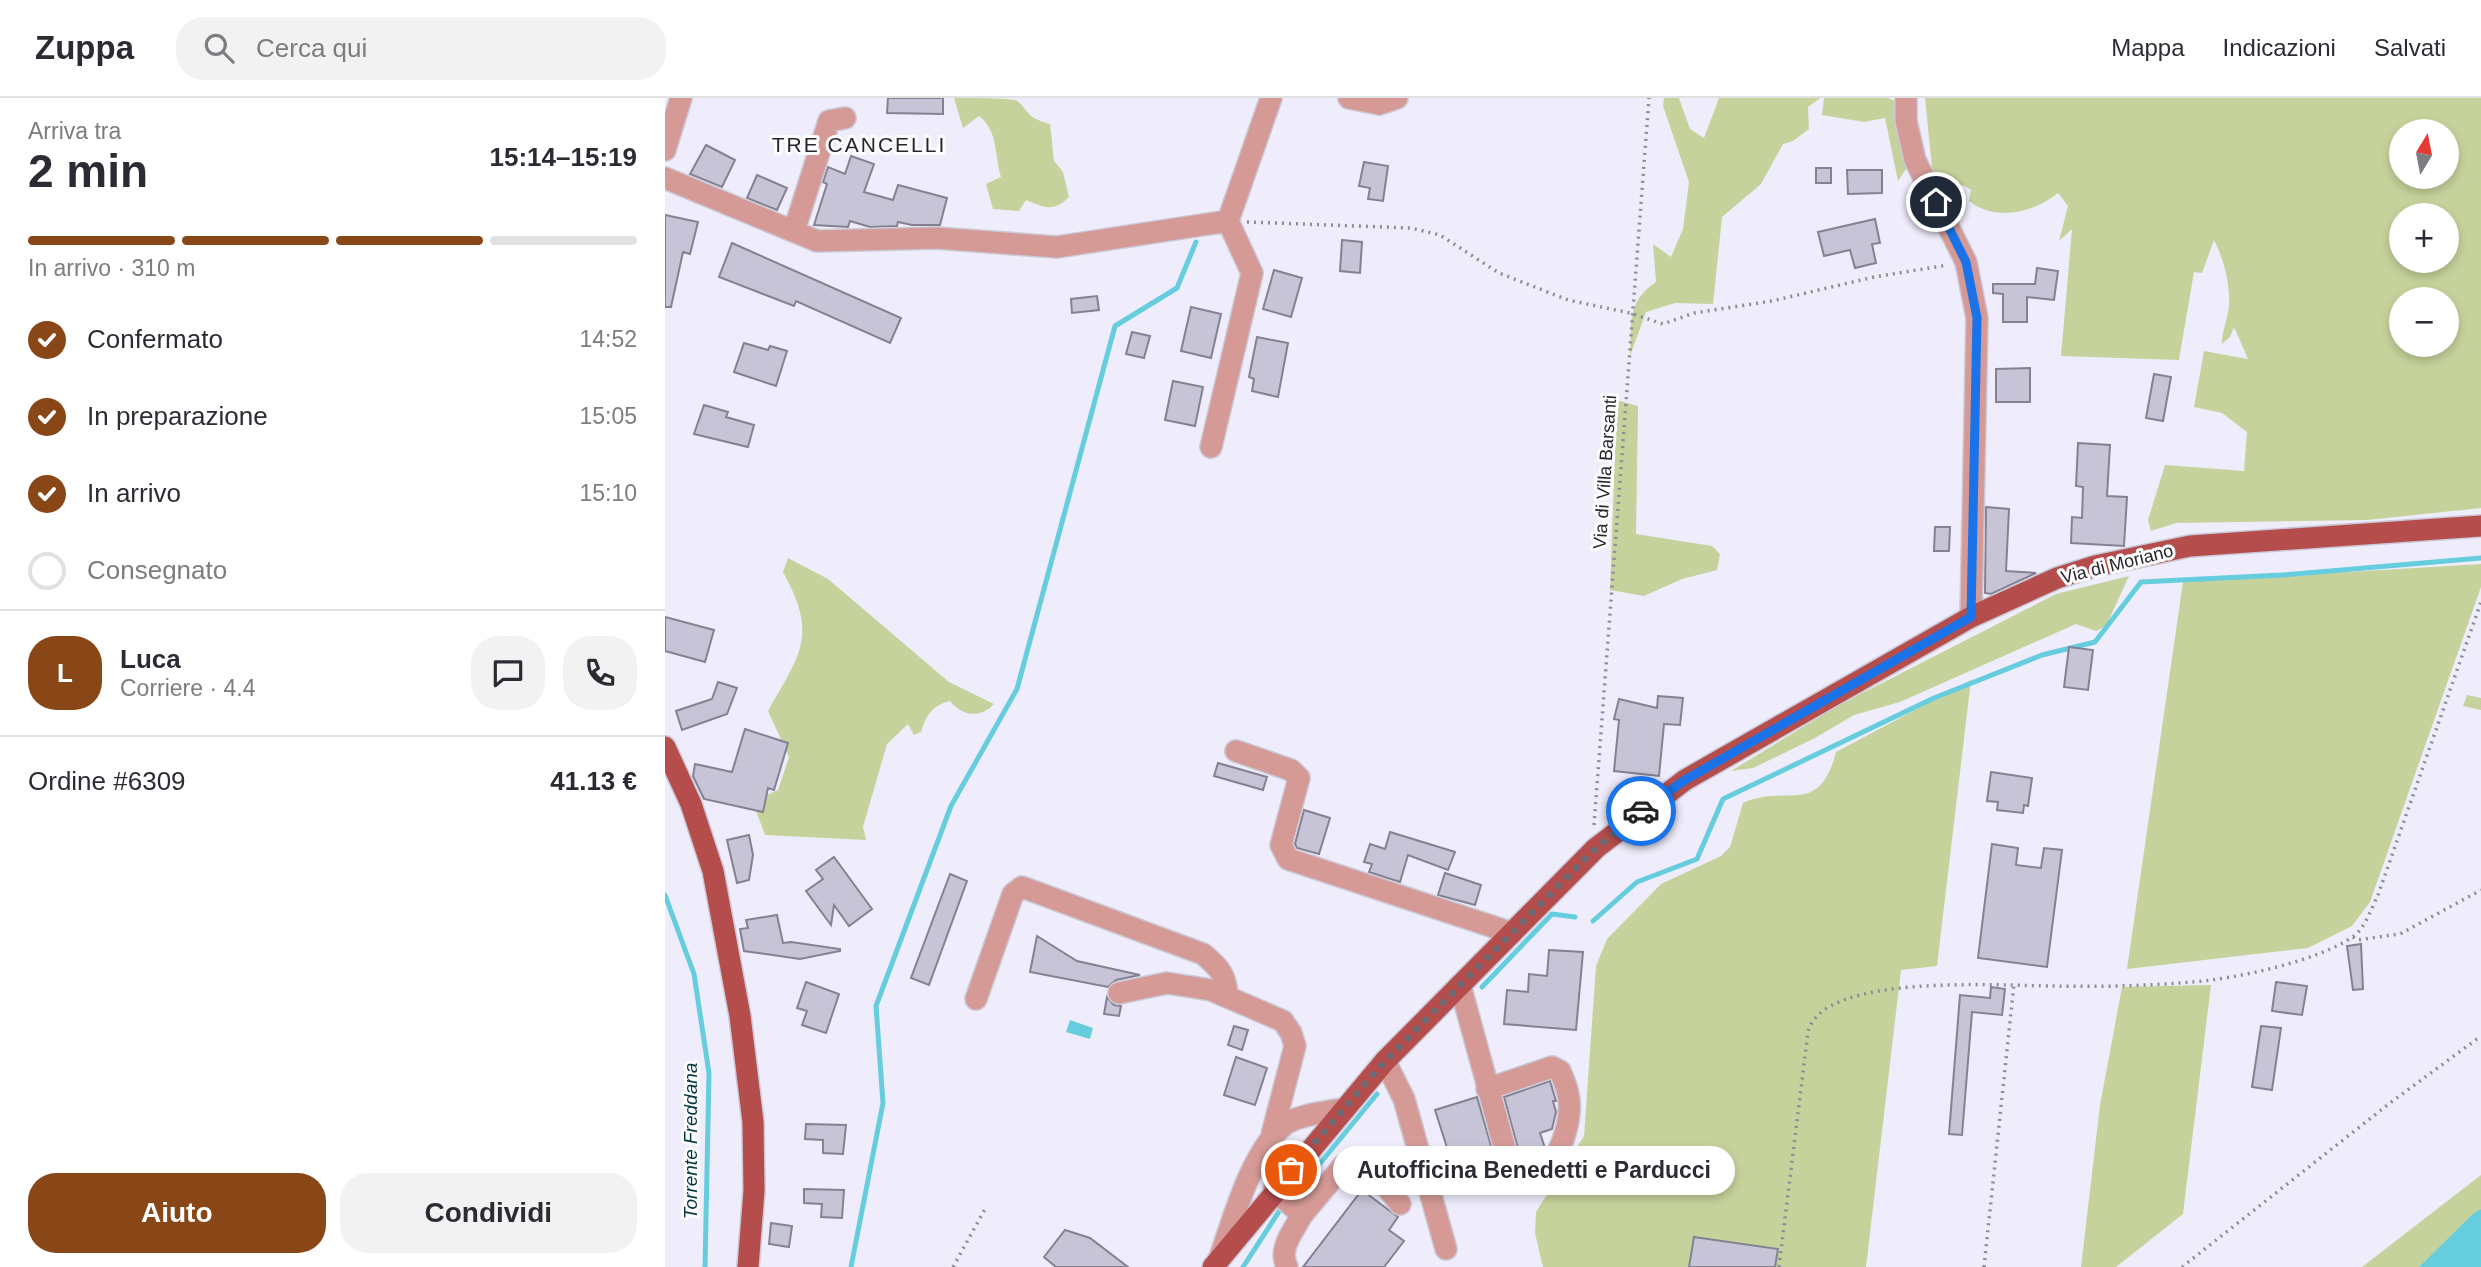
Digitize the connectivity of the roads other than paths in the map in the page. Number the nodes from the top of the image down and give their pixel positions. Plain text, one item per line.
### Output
1 (681, 98) edge
2 (1271, 98) edge
3 (1349, 98) edge
4 (1397, 98) edge
5 (1906, 98) edge
6 (845, 118) dead end
7 (665, 150) edge
8 (665, 178) edge
9 (1228, 221) junction
10 (794, 231) junction
11 (1211, 447) dead end
12 (2481, 526) edge
13 (1971, 617) junction
14 (665, 747) edge
15 (1236, 751) dead end
16 (1512, 933) junction
17 (1460, 985) junction
18 (1119, 993) dead end
19 (1227, 995) junction
20 (977, 999) dead end
21 (1385, 1061) junction
22 (1487, 1089) junction
23 (1342, 1109) junction
24 (1270, 1142) junction
25 (1274, 1190) junction
26 (1400, 1204) dead end
27 (1303, 1215) junction
28 (1446, 1249) dead end
29 (1216, 1263) edge
30 (748, 1267) edge
31 (1287, 1267) edge

1 - 7 street
2 - 9 street
3 - 4 street
5 - 13 street
6 - 10 street
8 - 10 street
9 - 10 street
9 - 11 street
12 - 13 main road, Via di Moriano
13 - 16 main road, Via di Moriano
14 - 30 main road
15 - 16 street
16 - 17 main road, Via di Moriano
17 - 21 main road, Via di Moriano
17 - 22 street
18 - 19 street
19 - 20 street
19 - 24 street
21 - 23 main road, Via di Moriano
21 - 28 street
22 - 22 street
23 - 24 street
23 - 25 main road, Via di Moriano
24 - 29 street
25 - 27 street
25 - 29 main road, Via di Moriano
26 - 27 street
27 - 31 street

